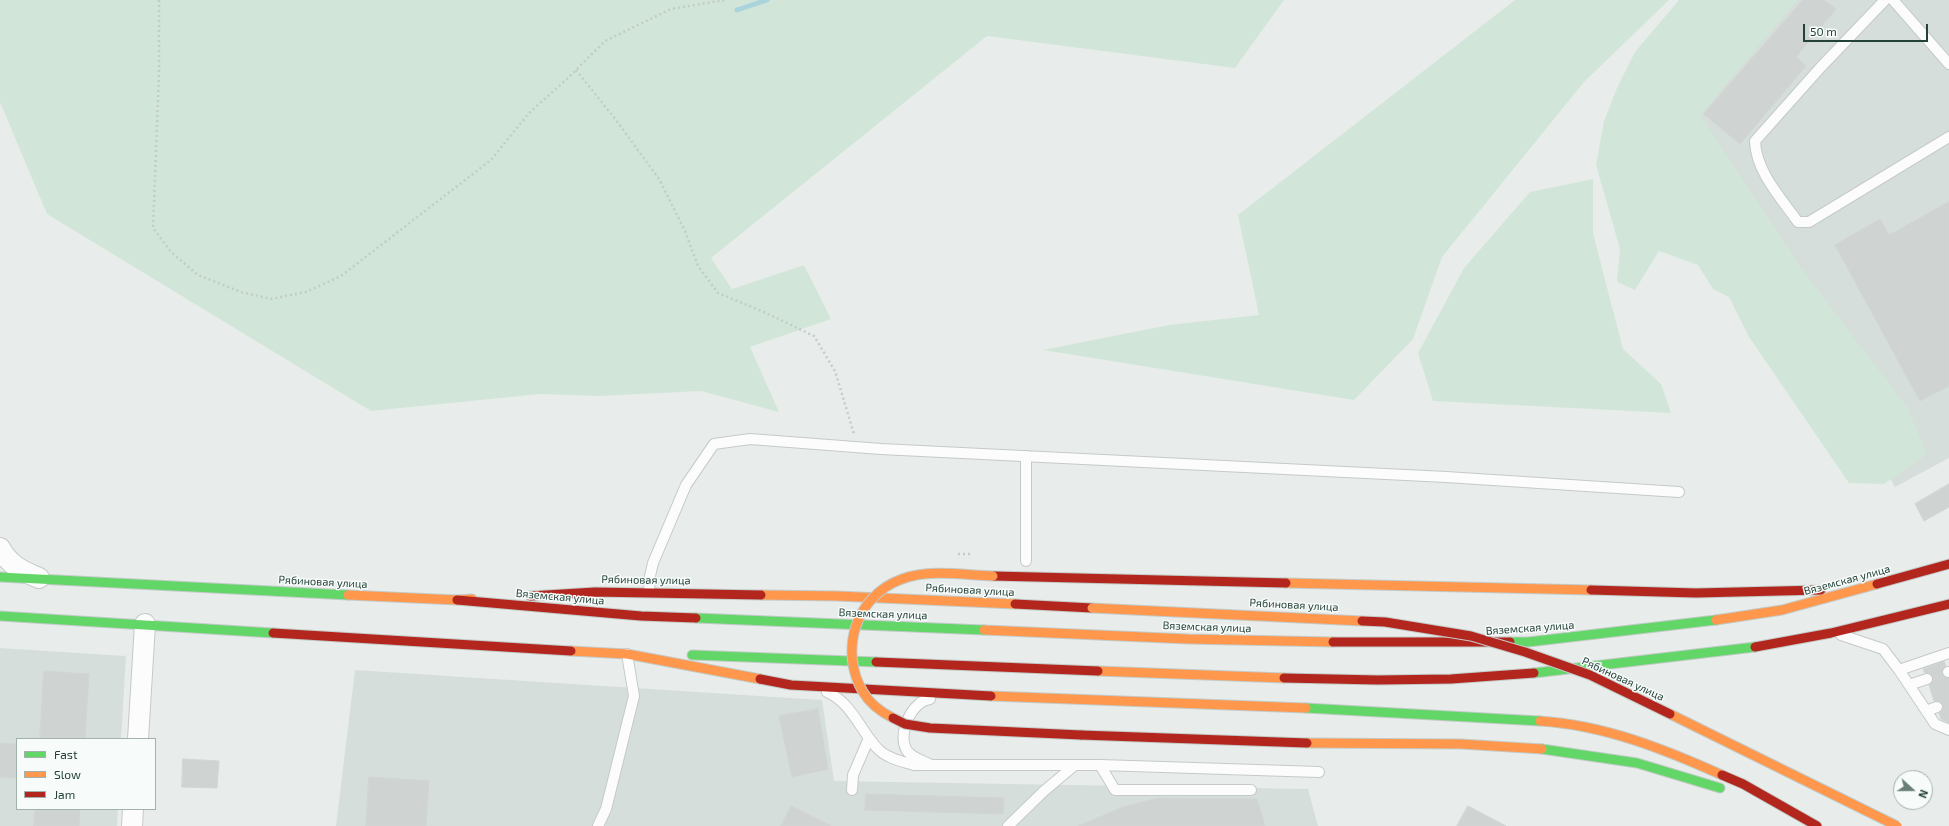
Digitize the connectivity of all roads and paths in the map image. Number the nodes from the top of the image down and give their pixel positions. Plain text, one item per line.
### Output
1 (159, 0) edge
2 (725, 0) edge
3 (1885, 0) edge
4 (1893, 0) edge
5 (1949, 64) edge
6 (576, 70) junction
7 (1949, 137) edge
8 (858, 447) junction
9 (1026, 456) junction
10 (1679, 492) dead end
11 (0, 548) edge
12 (1026, 562) dead end
13 (1949, 564) edge
14 (0, 577) edge
15 (44, 580) junction
16 (1868, 587) junction
17 (649, 592) junction
18 (457, 600) junction
19 (1949, 604) edge
20 (0, 616) edge
21 (145, 624) junction
22 (1831, 632) junction
23 (1949, 653) edge
24 (627, 654) junction
25 (1899, 670) junction
26 (1927, 680) dead end
27 (791, 685) junction
28 (1909, 685) junction
29 (944, 694) junction
30 (1936, 707) dead end
31 (1926, 711) junction
32 (1949, 730) edge
33 (138, 738) edge
34 (869, 738) junction
35 (1075, 765) junction
36 (1100, 765) junction
37 (934, 766) junction
38 (1319, 772) dead end
39 (852, 790) dead end
40 (1251, 790) dead end
41 (1728, 791) dead end
42 (1751, 799) dead end
43 (133, 810) edge
44 (1796, 815) junction
45 (132, 826) edge
46 (598, 826) edge
47 (1008, 826) edge
48 (1817, 826) edge
49 (1897, 826) edge

1 - 6 path
2 - 6 path
3 - 7 lane
4 - 5 lane
6 - 8 path
8 - 9 lane
8 - 17 lane
9 - 10 lane
9 - 12 lane
11 - 15 street
13 - 16 main road, Вяземская улица
14 - 15 main road, Рябиновая улица
15 - 18 main road, Рябиновая улица
16 - 18 main road, Вяземская улица
16 - 41 main road, bridge
17 - 18 main road, Рябиновая улица
17 - 49 main road, Рябиновая улица, bridge
19 - 22 main road
20 - 21 main road
21 - 24 main road
21 - 33 street
22 - 24 main road
22 - 25 lane
23 - 25 lane
24 - 27 main road
24 - 46 lane
25 - 28 lane
26 - 28 lane
27 - 29 main road
27 - 34 lane
28 - 31 lane
29 - 37 lane
29 - 44 main road
30 - 31 lane
31 - 32 lane
34 - 37 lane
34 - 39 lane
35 - 36 lane
35 - 37 lane
35 - 47 lane
36 - 38 lane
36 - 40 lane
42 - 44 main road
43 - 45 street
44 - 48 main road

